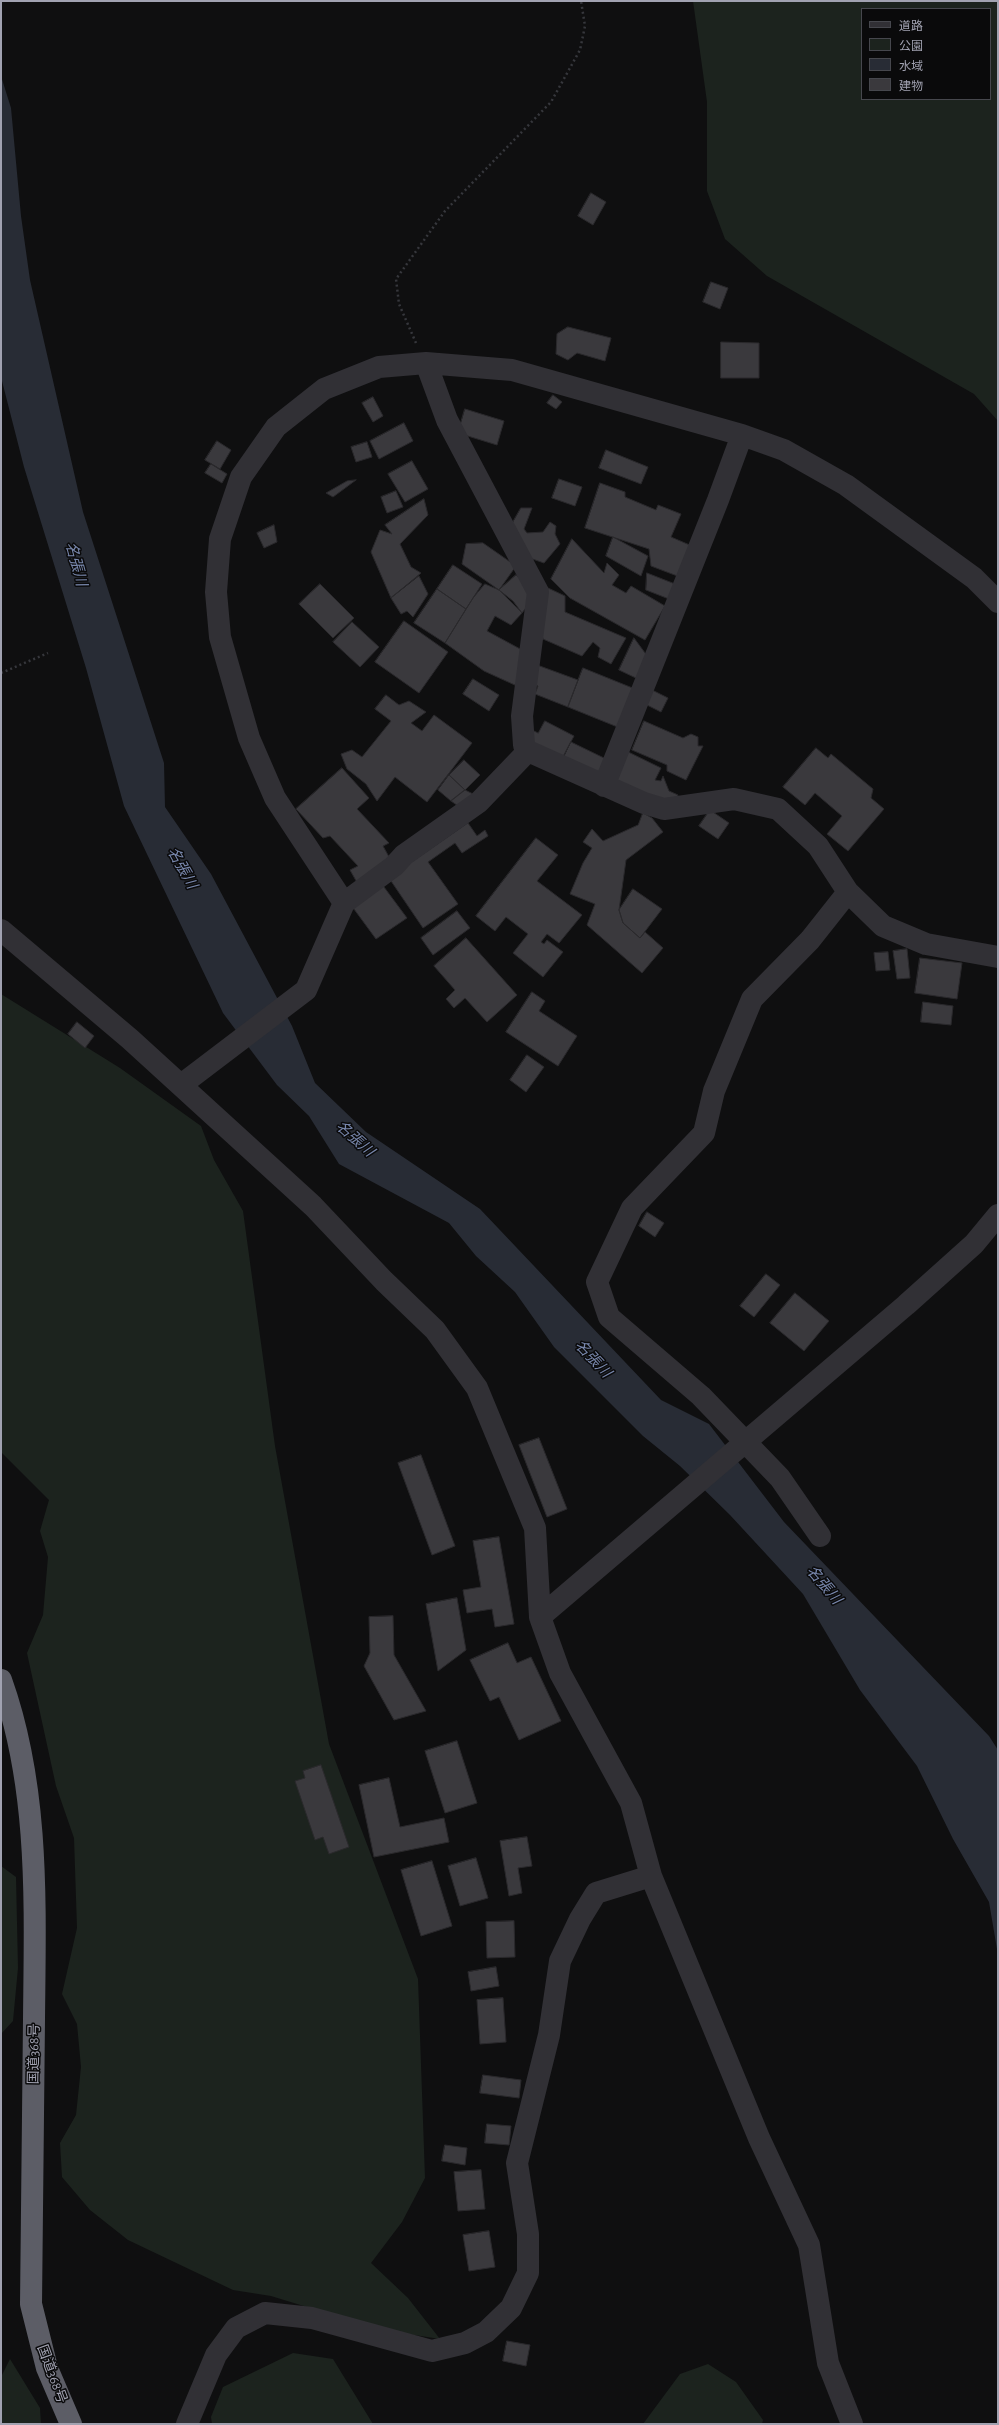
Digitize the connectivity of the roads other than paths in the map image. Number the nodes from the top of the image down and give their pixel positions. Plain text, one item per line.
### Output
1 (426, 363) junction
2 (742, 436) junction
3 (998, 602) edge
4 (528, 750) junction
5 (604, 786) junction
6 (848, 892) junction
7 (344, 903) junction
8 (1, 930) edge
9 (998, 956) edge
10 (180, 1085) junction
11 (998, 1215) edge
12 (745, 1442) junction
13 (820, 1536) dead end
14 (540, 1617) junction
15 (1, 1680) edge
16 (651, 1876) junction
17 (71, 2424) edge
18 (187, 2424) edge
19 (852, 2424) edge

1 - 2 street
1 - 4 street
1 - 7 street
2 - 3 street
2 - 5 street
4 - 5 street
4 - 7 street
5 - 6 street
6 - 9 street
6 - 12 street
7 - 10 street
8 - 10 street
10 - 14 street
11 - 12 street
12 - 13 street
12 - 14 street
14 - 16 street
15 - 17 highway, 国道368号
16 - 18 street
16 - 19 street

